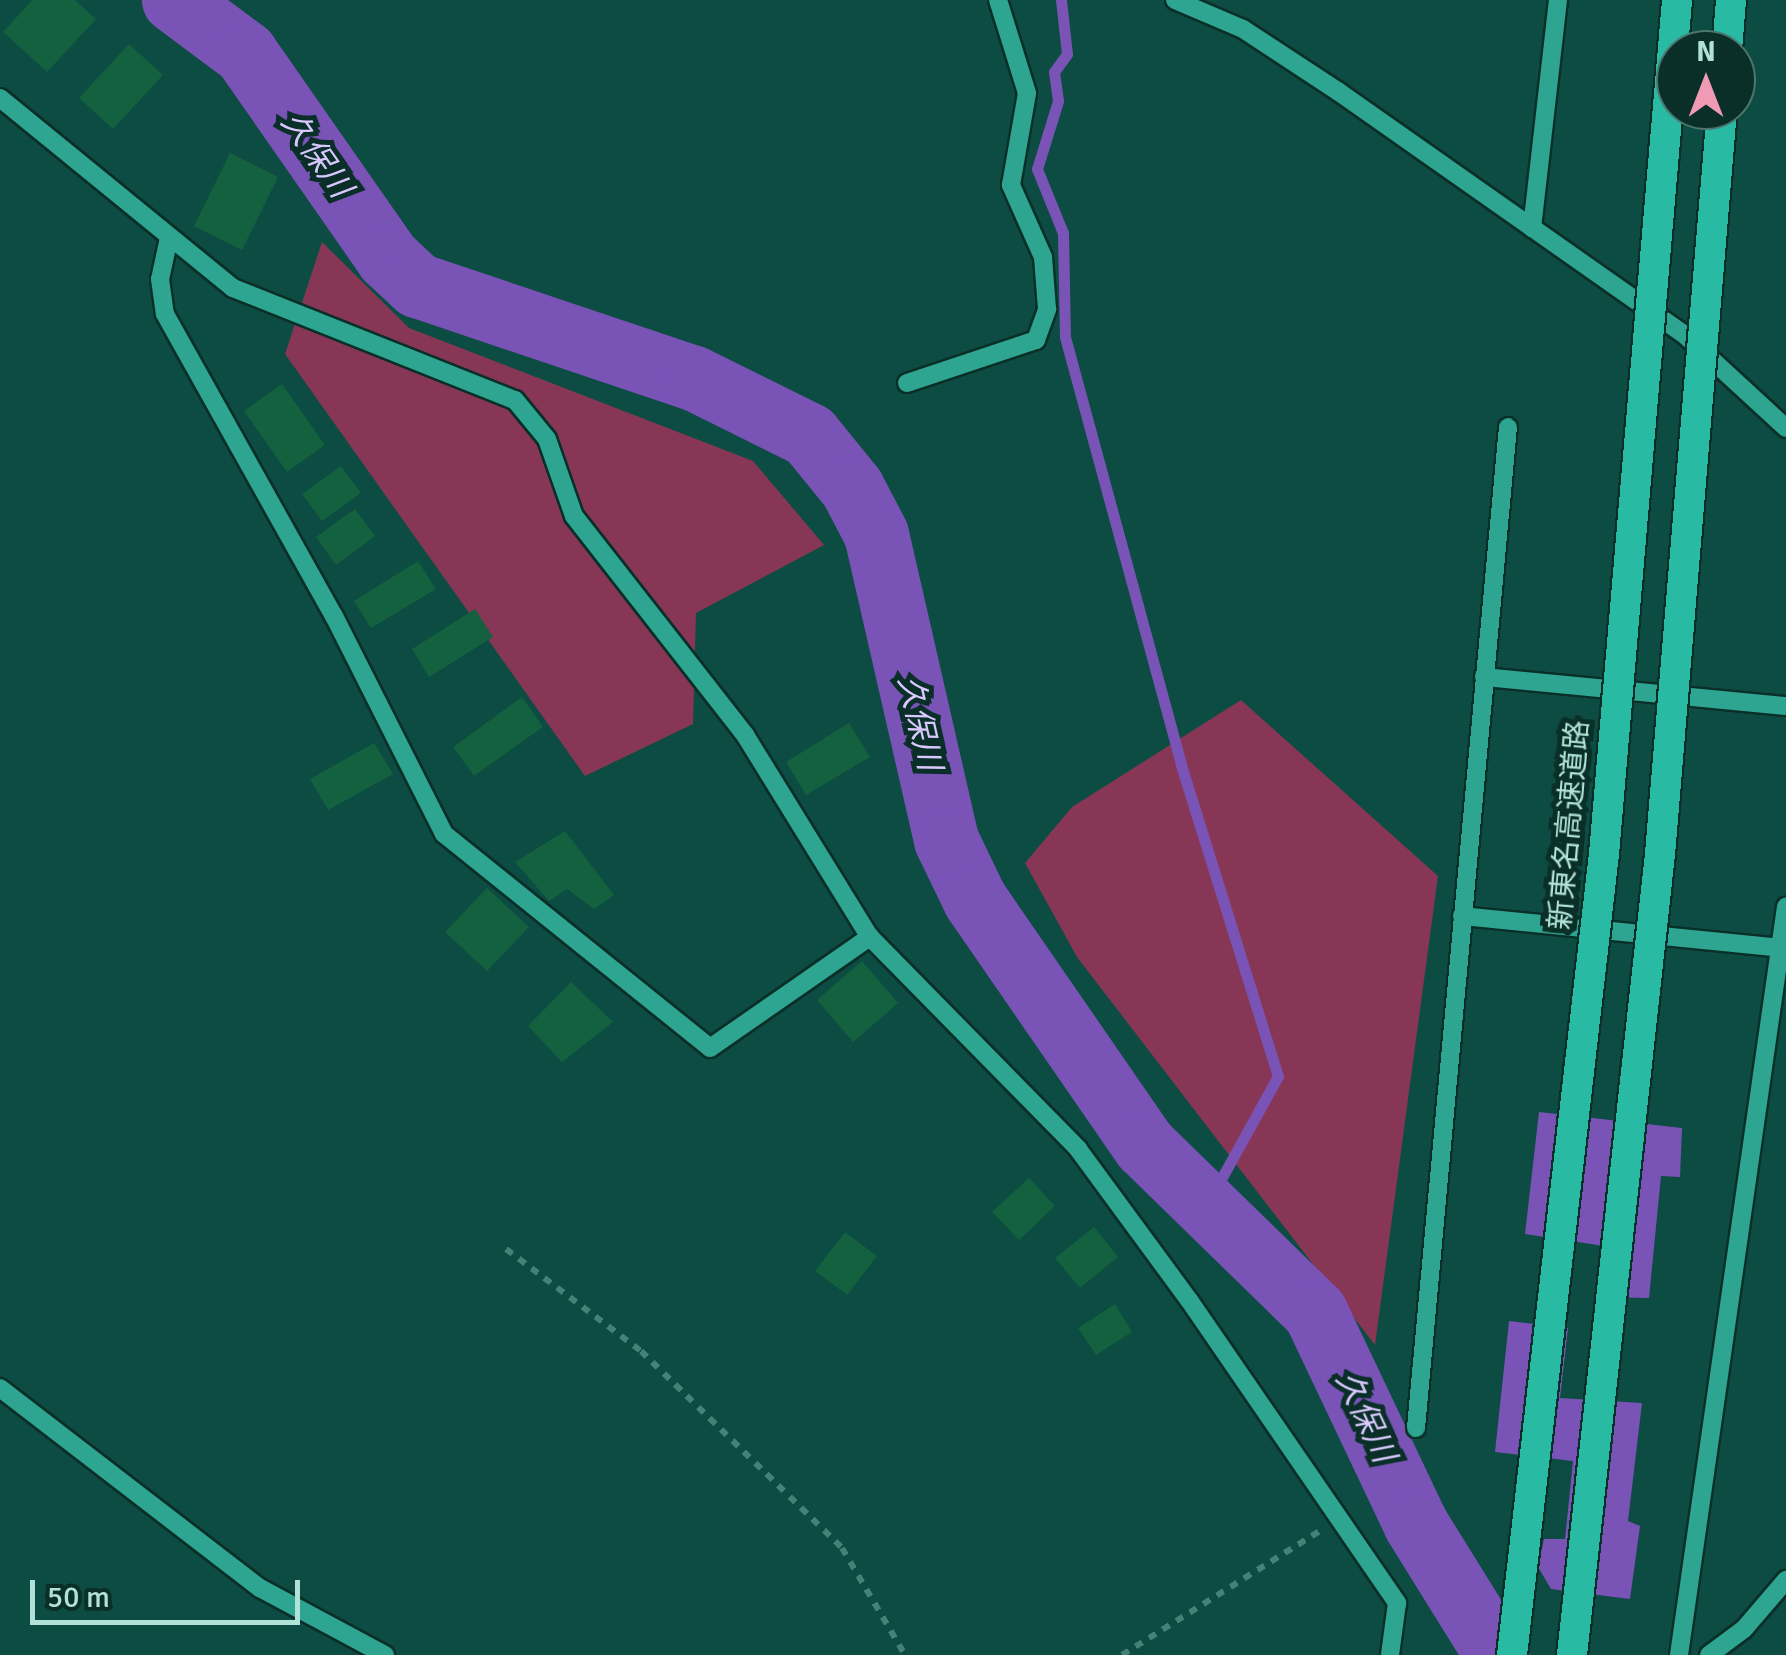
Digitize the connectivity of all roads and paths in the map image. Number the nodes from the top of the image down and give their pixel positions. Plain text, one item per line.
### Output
1 (998, 0) edge
2 (1175, 0) edge
3 (1558, 0) edge
4 (1676, 0) edge
5 (1731, 0) edge
6 (1729, 30) edge
7 (0, 98) edge
8 (1720, 130) edge
9 (1532, 228) junction
10 (168, 242) junction
11 (907, 383) dead end
12 (1508, 427) dead end
13 (1786, 428) edge
14 (1484, 677) junction
15 (1786, 706) edge
16 (1786, 907) edge
17 (1462, 916) junction
18 (870, 937) junction
19 (1782, 948) junction
20 (506, 1249) dead end
21 (0, 1388) edge
22 (1416, 1428) dead end
23 (1336, 1522) junction
24 (1786, 1580) edge
25 (385, 1655) edge
26 (904, 1655) edge
27 (1122, 1655) edge
28 (1390, 1655) edge
29 (1512, 1655) edge
30 (1572, 1655) edge
31 (1679, 1655) edge
32 (1709, 1655) edge

1 - 11 street
2 - 9 street
3 - 9 street
4 - 29 highway, 新東名高速道路, bridge
5 - 6 highway
7 - 10 street
8 - 30 highway, bridge
9 - 13 street
10 - 18 street
10 - 18 street
12 - 14 street
14 - 15 street
14 - 17 street
16 - 19 street
17 - 19 street
17 - 22 street
18 - 23 street
19 - 31 street
20 - 26 path
21 - 25 street
23 - 27 path
23 - 28 street
24 - 32 street

